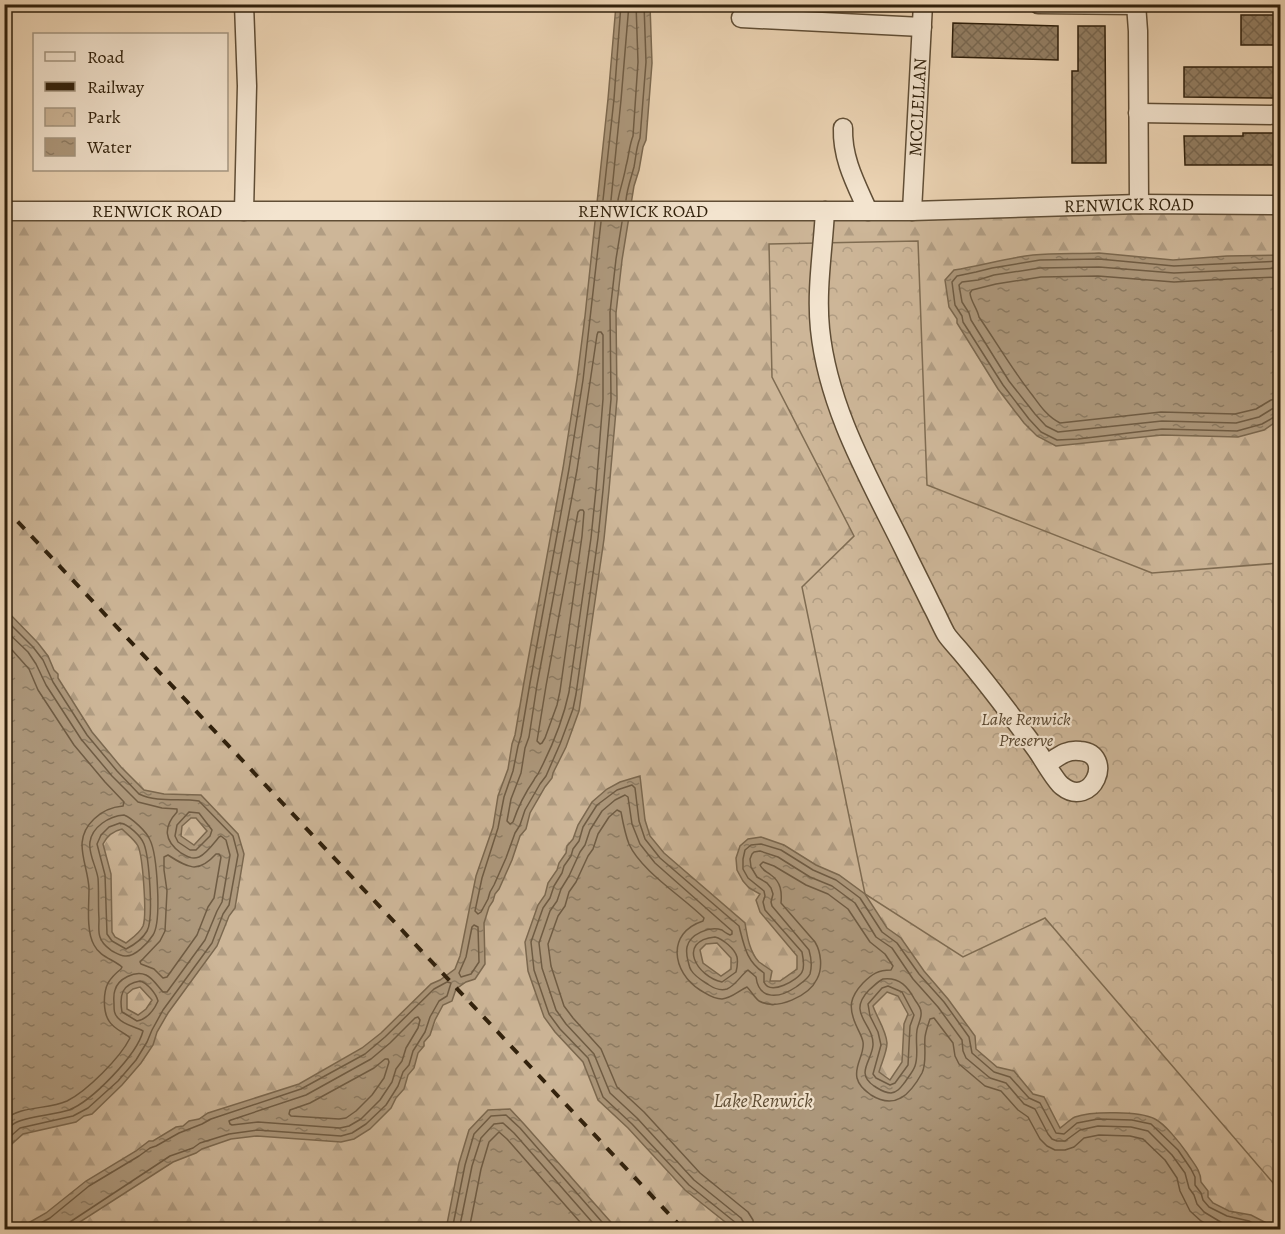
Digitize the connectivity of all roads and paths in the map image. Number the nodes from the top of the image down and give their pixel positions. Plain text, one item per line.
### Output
1 (244, 4) edge
2 (923, 4) edge
3 (1038, 4) edge
4 (1136, 5) edge
5 (741, 18) dead end
6 (922, 27) junction
7 (1138, 113) junction
8 (1281, 115) edge
9 (843, 128) dead end
10 (1139, 204) junction
11 (1281, 205) edge
12 (912, 210) junction
13 (4, 211) edge
14 (244, 211) junction
15 (825, 211) junction
16 (868, 211) junction
17 (1047, 764) dead end

1 - 14 street
2 - 6 street, MCCLELLAN
3 - 4 street
4 - 7 street
5 - 6 street
6 - 12 street, MCCLELLAN
7 - 8 street
7 - 10 street
9 - 16 street
10 - 11 street, RENWICK ROAD
10 - 12 street, RENWICK ROAD
12 - 16 street, RENWICK ROAD
13 - 14 street, RENWICK ROAD
14 - 15 street, RENWICK ROAD
15 - 16 street, RENWICK ROAD
15 - 17 street

